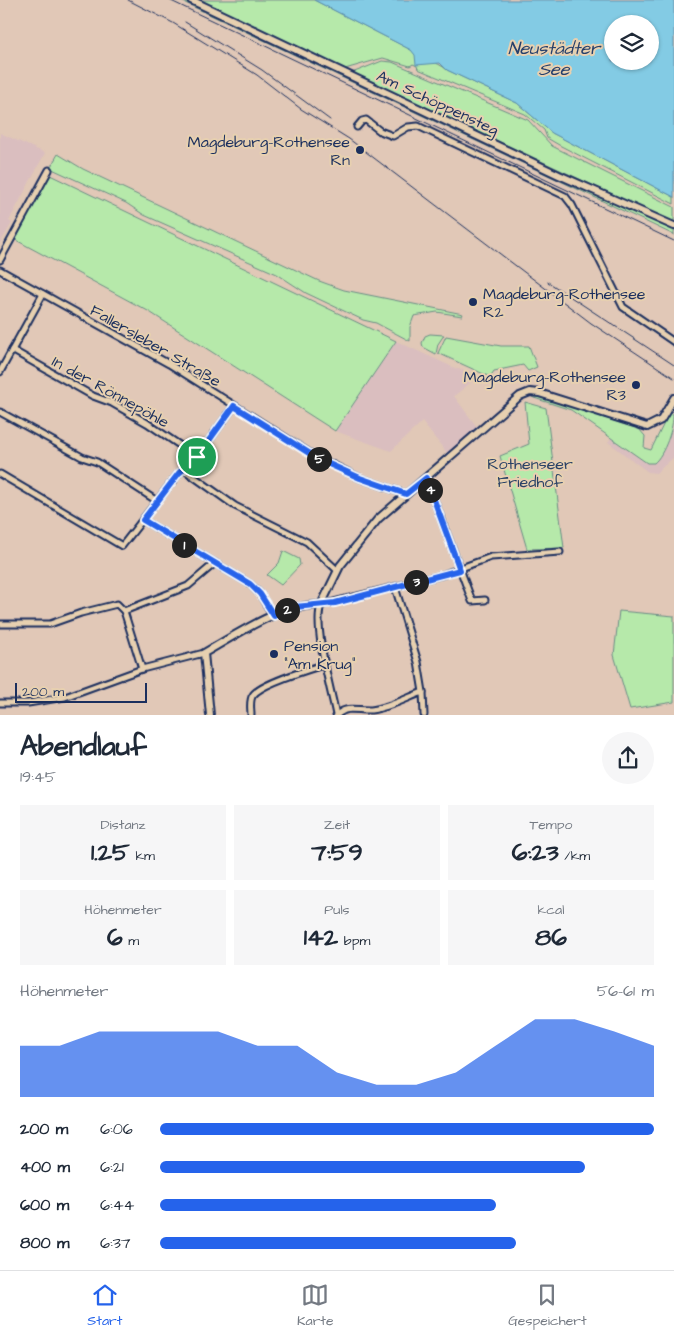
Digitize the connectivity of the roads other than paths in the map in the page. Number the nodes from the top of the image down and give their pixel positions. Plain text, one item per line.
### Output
1 (191, 0) edge
2 (356, 127) dead end
3 (49, 170) dead end
4 (674, 226) edge
5 (0, 260) edge
6 (0, 270) edge
7 (43, 294) junction
8 (674, 342) edge
9 (12, 350) junction
10 (0, 372) edge
11 (674, 398) edge
12 (234, 406) junction
13 (0, 412) edge
14 (197, 457) junction
15 (183, 469) junction
16 (0, 474) edge
17 (426, 478) junction
18 (406, 494) junction
19 (157, 501) junction
20 (143, 520) junction
21 (560, 552) dead end
22 (215, 563) junction
23 (338, 570) junction
24 (460, 570) junction
25 (395, 587) junction
26 (485, 600) dead end
27 (321, 605) junction
28 (124, 611) junction
29 (274, 616) junction
30 (0, 624) edge
31 (204, 653) junction
32 (326, 664) junction
33 (142, 669) junction
34 (423, 692) junction
35 (0, 703) edge
36 (210, 715) edge
37 (251, 715) edge
38 (337, 715) edge
39 (424, 715) edge

1 - 4 street, Am Schöppensteg
2 - 8 street
3 - 5 street
6 - 7 street, Fallersleber Straße
7 - 9 street
7 - 12 street, Fallersleber Straße
9 - 10 street
9 - 14 street, In der Rönnepöhle
11 - 17 street
12 - 14 street
12 - 18 street, Fallersleber Straße
13 - 19 street
14 - 15 street
15 - 19 street
15 - 23 street
16 - 20 street
17 - 18 street
17 - 24 street
18 - 23 street
19 - 20 street
20 - 22 street
21 - 24 street
22 - 28 street
22 - 29 street
23 - 27 street
24 - 25 street
24 - 26 street
25 - 27 street
25 - 34 street
27 - 29 street
27 - 32 street
28 - 30 street
28 - 33 street
29 - 31 street
31 - 33 street
31 - 36 street
32 - 37 street
32 - 38 street
33 - 35 street
34 - 38 street
34 - 39 street

